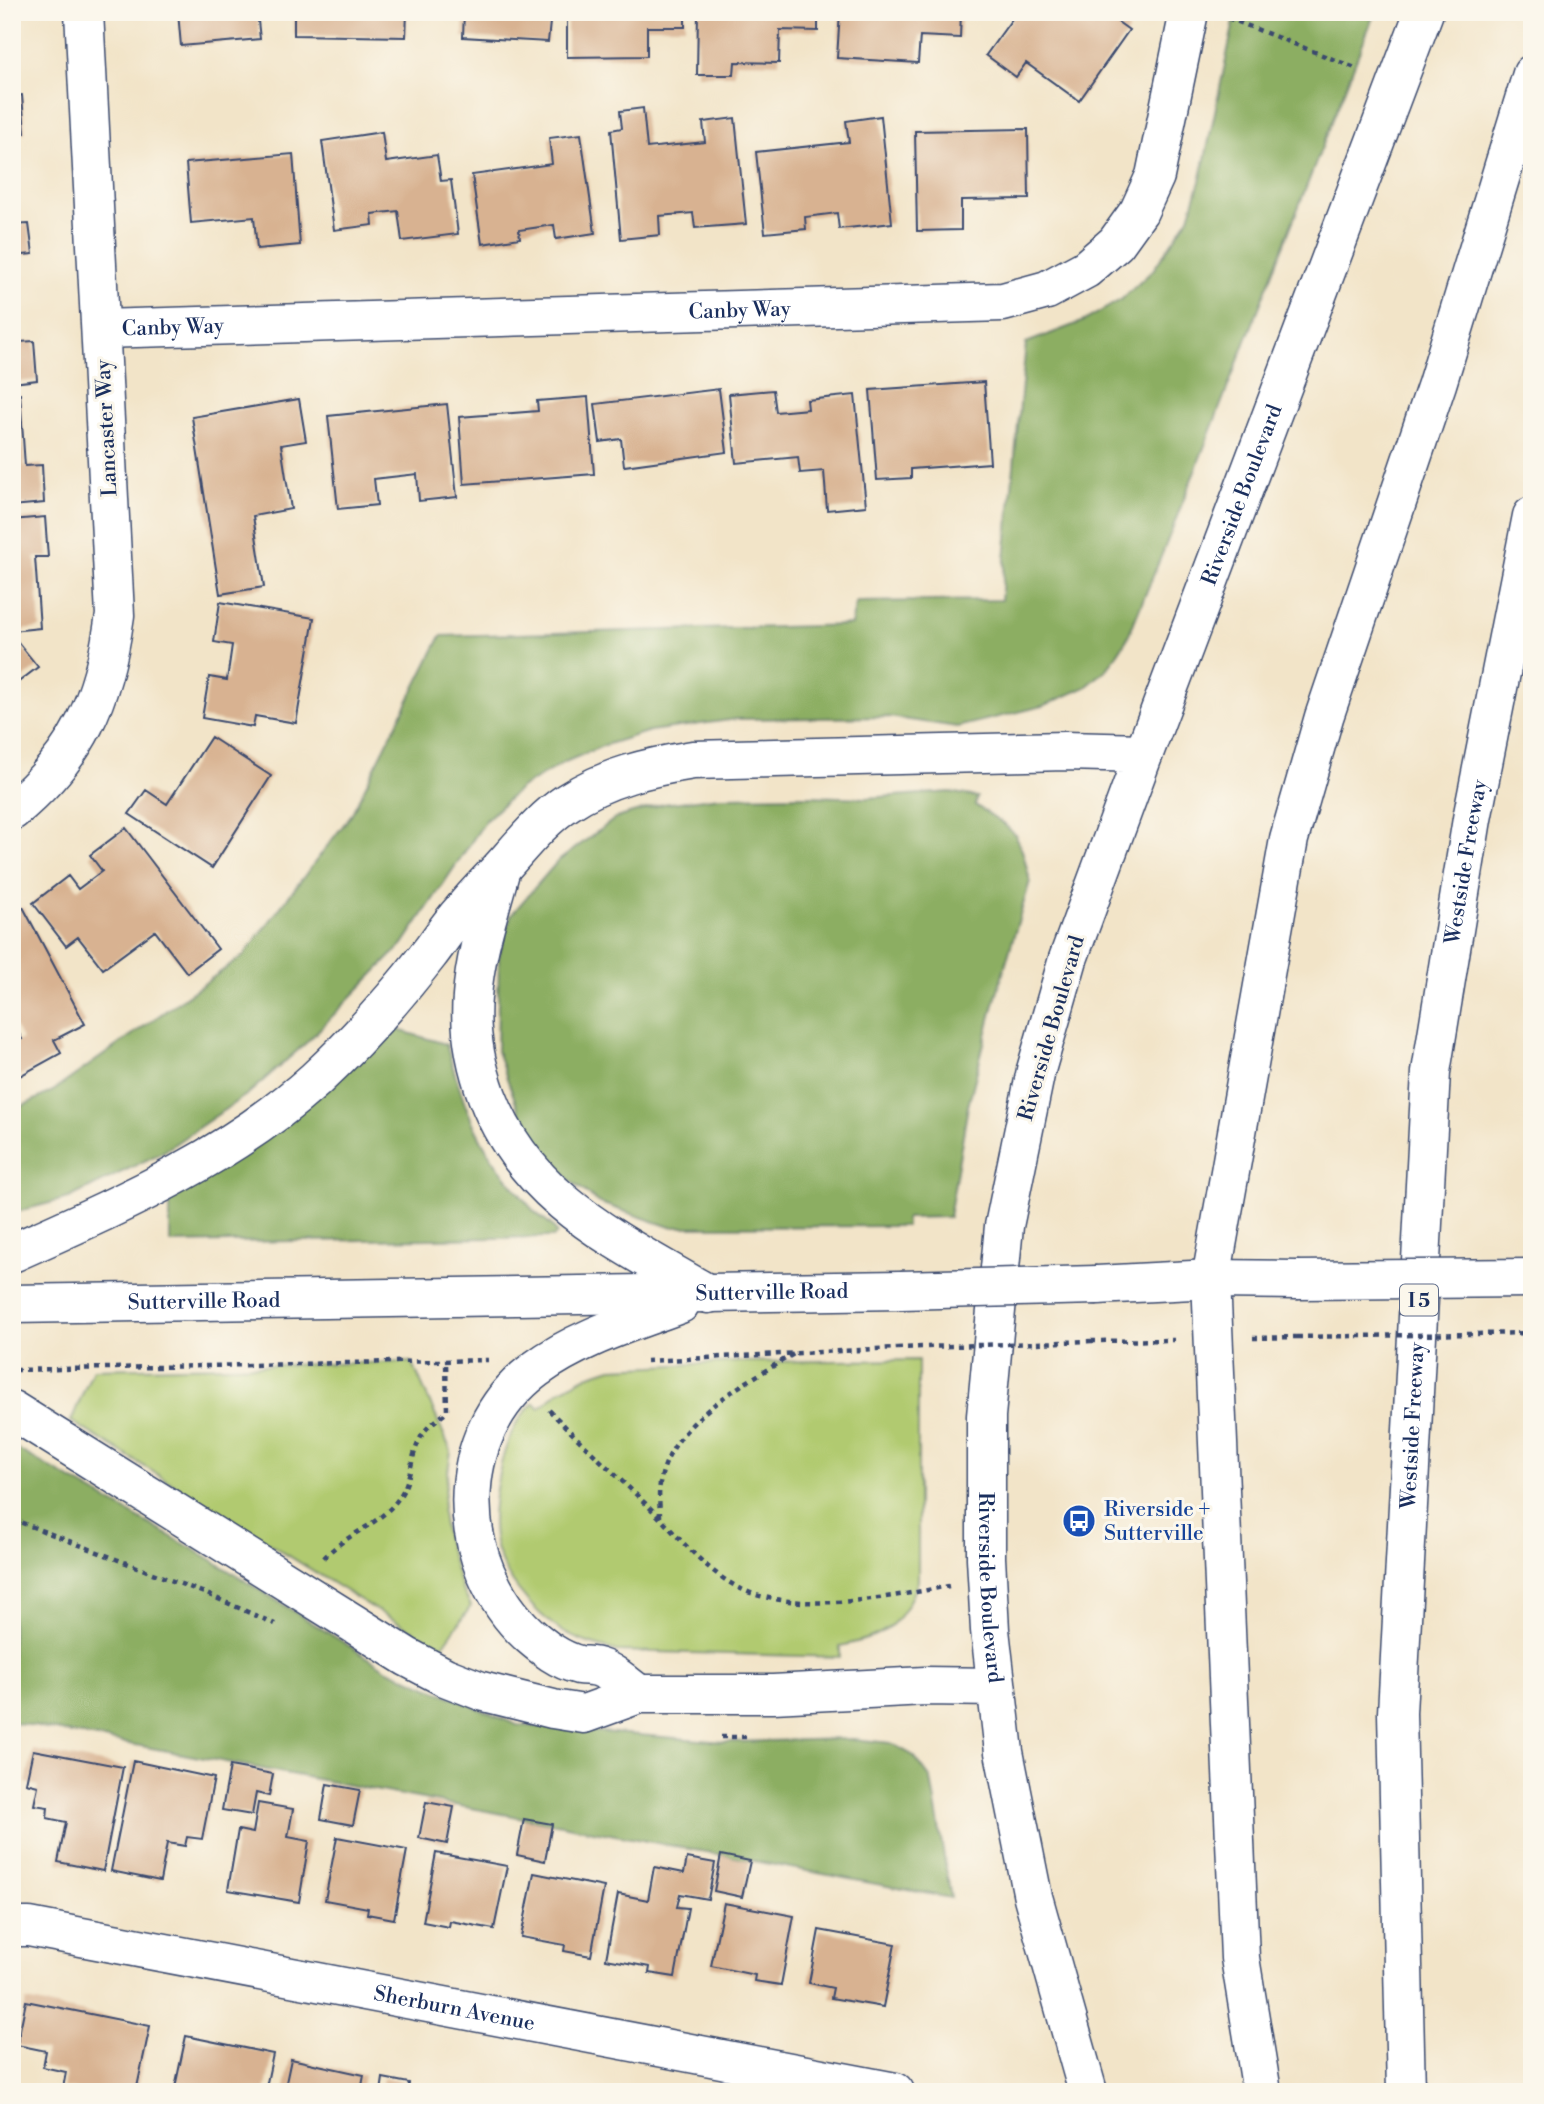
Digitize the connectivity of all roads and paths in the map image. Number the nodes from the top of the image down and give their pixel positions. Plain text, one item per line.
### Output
1 (84, 12) edge
2 (1424, 12) edge
3 (1204, 14) edge
4 (1357, 69) dead end
5 (1532, 75) edge
6 (101, 329) junction
7 (1532, 516) edge
8 (1144, 753) junction
9 (12, 811) edge
10 (502, 867) junction
11 (12, 1253) edge
12 (1532, 1278) edge
13 (1210, 1279) junction
14 (708, 1294) junction
15 (12, 1304) edge
16 (1532, 1333) edge
17 (1297, 1337) dead end
18 (1091, 1341) dead end
19 (798, 1352) junction
20 (496, 1360) dead end
21 (446, 1361) junction
22 (638, 1361) dead end
23 (12, 1373) edge
24 (541, 1402) dead end
25 (12, 1410) edge
26 (660, 1518) junction
27 (12, 1520) edge
28 (987, 1579) junction
29 (301, 1591) junction
30 (996, 1687) junction
31 (639, 1694) junction
32 (12, 1927) edge
33 (895, 2092) edge
34 (1088, 2092) edge
35 (1262, 2092) edge
36 (1406, 2092) edge

1 - 6 main road, Lancaster Way
2 - 8 main road, Riverside Boulevard
3 - 4 path
3 - 6 main road, Canby Way
5 - 13 main road
6 - 9 main road, Lancaster Way
7 - 36 main road, Westside Freeway / I 5
8 - 10 main road
8 - 28 main road, Riverside Boulevard
10 - 11 main road
10 - 14 main road
12 - 13 main road, Sutterville Road, bridge
13 - 14 main road, Sutterville Road, bridge
13 - 35 main road
14 - 15 main road, Sutterville Road
14 - 31 main road
16 - 17 path, bridge
18 - 19 path, bridge
19 - 22 path
19 - 26 path
20 - 21 path
21 - 23 path
21 - 29 path
24 - 26 path
25 - 29 main road
26 - 28 path
27 - 29 path
28 - 30 main road, Riverside Boulevard
29 - 31 main road
30 - 31 main road
30 - 34 main road, Riverside Boulevard
32 - 33 main road, Sherburn Avenue

